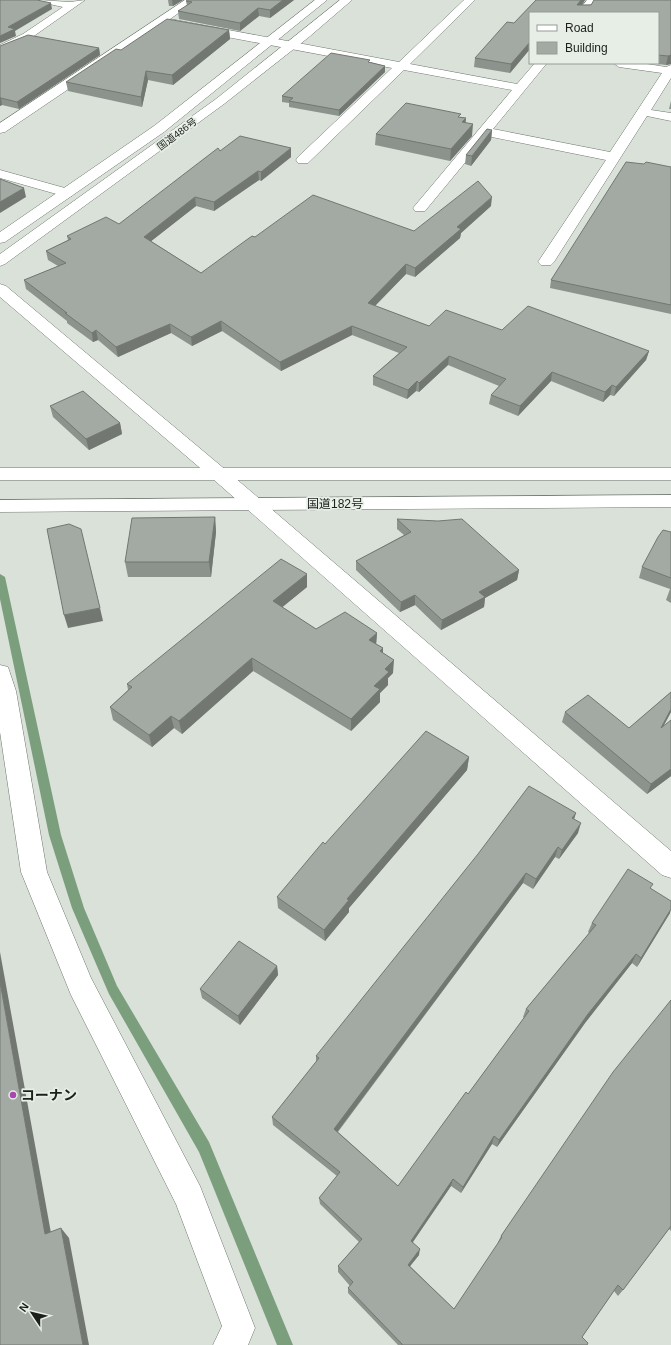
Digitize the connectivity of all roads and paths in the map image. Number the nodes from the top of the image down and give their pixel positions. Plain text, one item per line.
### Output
1 (44, 0) edge
2 (192, 0) edge
3 (322, 0) edge
4 (347, 0) edge
5 (470, 0) edge
6 (593, 0) edge
7 (76, 3) edge
8 (583, 12) edge
9 (161, 21) junction
10 (27, 36) junction
11 (42, 38) edge
12 (271, 41) junction
13 (294, 46) junction
14 (0, 50) edge
15 (101, 50) dead end
16 (115, 52) junction
17 (540, 64) edge
18 (626, 64) edge
19 (401, 66) junction
20 (670, 70) edge
21 (519, 88) junction
22 (643, 112) junction
23 (671, 117) edge
24 (0, 129) edge
25 (484, 131) junction
26 (614, 157) junction
27 (303, 160) dead end
28 (0, 174) edge
29 (67, 193) junction
30 (420, 208) dead end
31 (0, 239) edge
32 (0, 261) edge
33 (546, 262) dead end
34 (0, 289) edge
35 (0, 474) edge
36 (671, 474) edge
37 (220, 475) junction
38 (671, 501) edge
39 (252, 504) junction
40 (0, 506) edge
41 (2, 685) edge
42 (671, 868) edge
43 (230, 1345) edge

1 - 7 main road
2 - 9 main road
3 - 12 main road, 国道486号
4 - 13 main road, 国道486号
5 - 19 main road
6 - 8 main road
7 - 10 main road
9 - 12 main road
9 - 16 main road
10 - 11 main road
10 - 14 main road
12 - 13 main road
12 - 29 main road, 国道486号
13 - 19 main road
13 - 32 main road, 国道486号
15 - 16 main road
16 - 24 main road
17 - 21 main road
18 - 20 main road
19 - 21 main road
19 - 27 main road
20 - 22 main road
21 - 25 main road
22 - 23 main road
22 - 26 main road
25 - 26 main road
25 - 30 main road
26 - 33 main road
28 - 29 main road
29 - 31 main road, 国道486号
34 - 37 main road
35 - 37 main road
36 - 37 main road
37 - 39 main road
38 - 39 main road, 国道182号
39 - 40 main road, 国道182号
39 - 42 main road
41 - 43 main road

